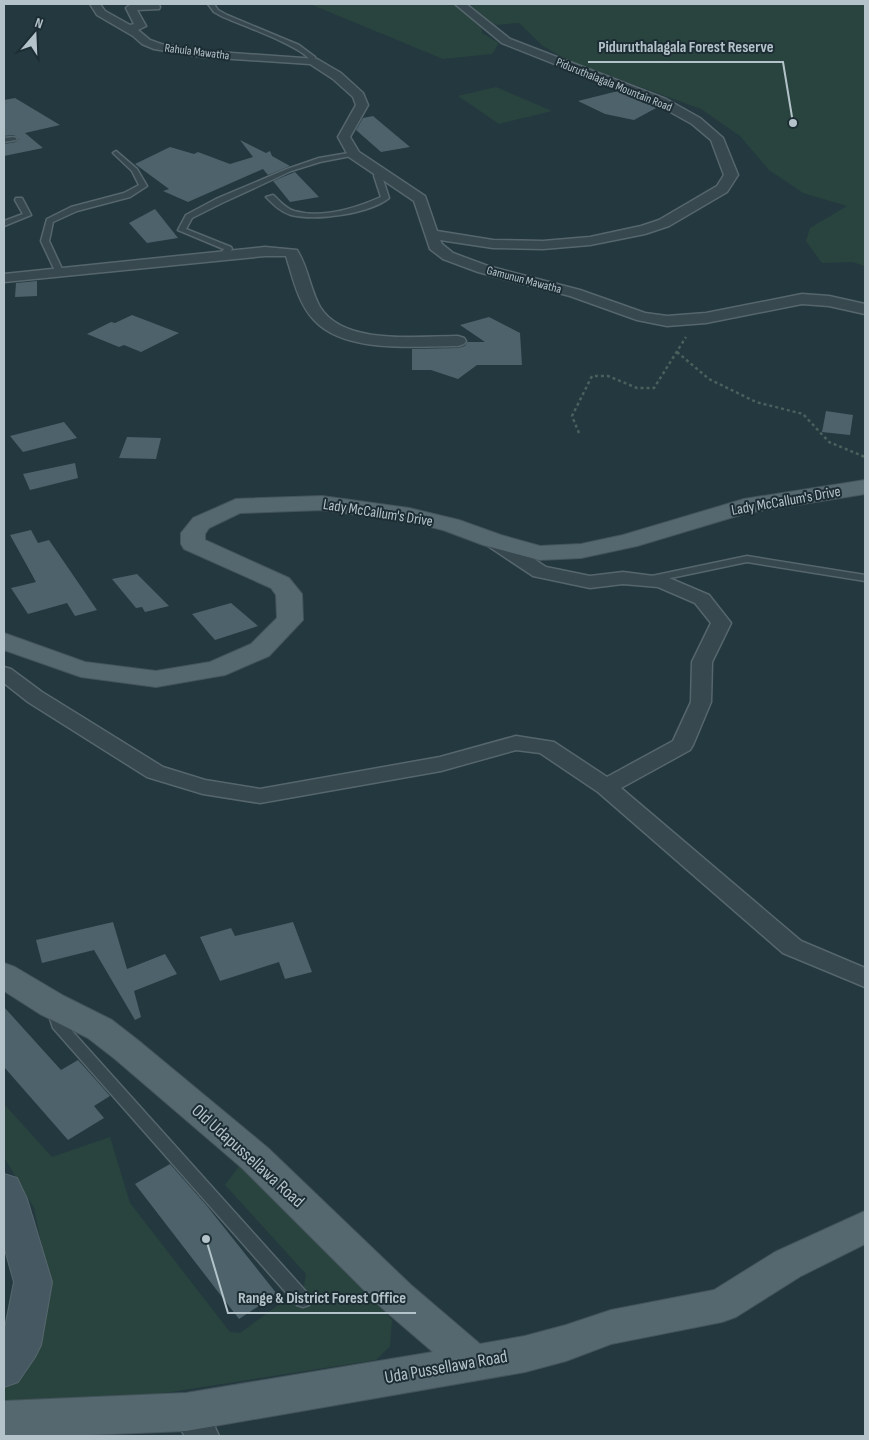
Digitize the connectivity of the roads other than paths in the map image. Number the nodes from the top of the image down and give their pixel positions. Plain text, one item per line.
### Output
1 (95, 4) edge
2 (211, 4) edge
3 (460, 4) edge
4 (155, 7) dead end
5 (129, 29) junction
6 (313, 62) junction
7 (14, 139) dead end
8 (4, 140) edge
9 (116, 153) dead end
10 (354, 154) junction
11 (379, 171) junction
12 (270, 197) dead end
13 (19, 200) dead end
14 (4, 224) edge
15 (430, 234) junction
16 (222, 257) junction
17 (59, 271) junction
18 (4, 278) edge
19 (865, 309) edge
20 (458, 340) dead end
21 (865, 487) edge
22 (492, 540) junction
23 (865, 578) edge
24 (647, 580) junction
25 (4, 641) edge
26 (4, 673) edge
27 (606, 787) junction
28 (4, 974) edge
29 (865, 978) edge
30 (52, 1005) junction
31 (4, 1189) edge
32 (865, 1227) edge
33 (303, 1300) dead end
34 (473, 1362) junction
35 (4, 1369) edge
36 (4, 1420) edge
37 (195, 1424) edge

1 - 5 street, Rahula Mawatha
2 - 6 lane
3 - 15 street, Piduruthalagala Mountain Road
4 - 5 street
5 - 6 street, Rahula Mawatha
6 - 10 street
7 - 8 lane
9 - 17 lane
10 - 11 street, Gamunun Mawatha
10 - 16 lane
11 - 12 lane
11 - 15 street, Gamunun Mawatha
13 - 14 lane
15 - 19 street, Gamunun Mawatha
16 - 17 street
16 - 20 street
17 - 18 street
21 - 22 main road, Lady McCallum's Drive
22 - 24 street
22 - 25 main road, Lady McCallum's Drive
23 - 24 lane
24 - 27 street
26 - 27 street
27 - 29 street
28 - 30 main road, Old Udapussellawa Road
30 - 33 lane
30 - 34 main road, Old Udapussellawa Road
31 - 35 street
32 - 34 main road, Uda Pussellawa Road
34 - 37 main road, Uda Pussellawa Road
36 - 37 main road, Uda Pussellawa Road

